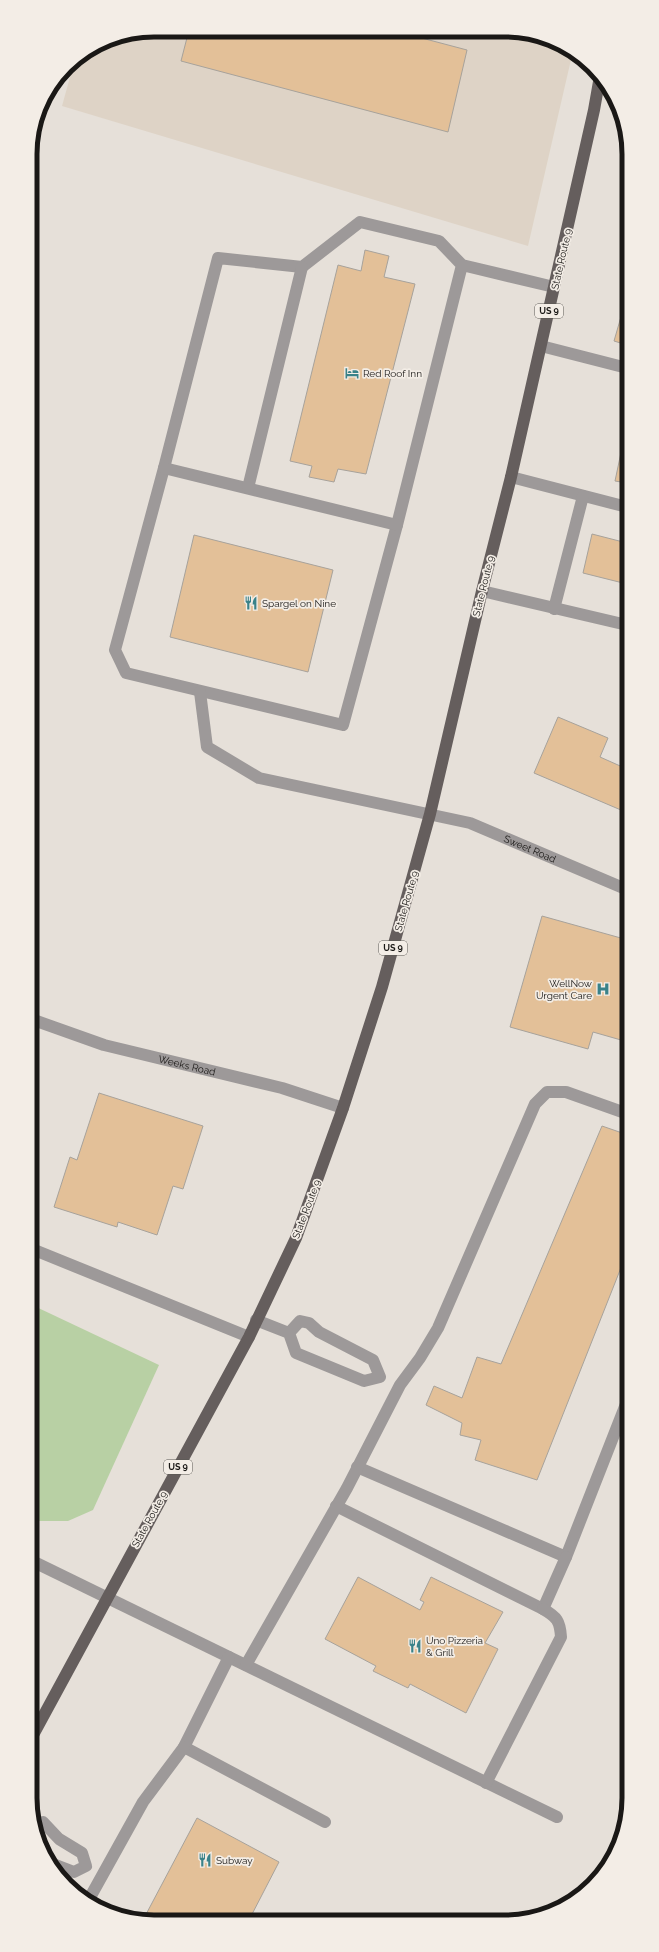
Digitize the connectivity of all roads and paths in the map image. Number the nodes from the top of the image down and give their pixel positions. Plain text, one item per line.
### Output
1 (599, 84) edge
2 (462, 265) junction
3 (302, 267) junction
4 (554, 287) junction
5 (541, 346) junction
6 (622, 367) edge
7 (164, 468) junction
8 (511, 477) junction
9 (248, 488) junction
10 (583, 496) junction
11 (622, 506) edge
12 (397, 525) junction
13 (482, 592) junction
14 (554, 609) junction
15 (622, 624) edge
16 (200, 692) junction
17 (430, 814) junction
18 (622, 887) edge
19 (37, 1021) edge
20 (343, 1108) junction
21 (622, 1112) edge
22 (37, 1251) edge
23 (256, 1320) junction
24 (289, 1333) junction
25 (249, 1337) junction
26 (380, 1377) junction
27 (400, 1385) junction
28 (622, 1414) edge
29 (357, 1467) junction
30 (336, 1506) junction
31 (566, 1557) junction
32 (37, 1563) edge
33 (107, 1597) junction
34 (543, 1609) junction
35 (229, 1657) junction
36 (246, 1665) junction
37 (37, 1728) edge
38 (184, 1747) junction
39 (486, 1782) junction
40 (557, 1818) dead end
41 (325, 1822) dead end
42 (40, 1823) edge
43 (59, 1866) edge
44 (86, 1866) junction
45 (103, 1875) junction
46 (91, 1896) edge

1 - 4 main road, State Route 9 / US 9
2 - 3 street
2 - 4 street
2 - 12 street
3 - 7 street
3 - 9 street
4 - 5 main road, State Route 9 / US 9
5 - 6 street
5 - 8 main road, State Route 9 / US 9
7 - 9 street
7 - 16 street
8 - 10 street
8 - 13 main road, State Route 9 / US 9
9 - 12 street
10 - 11 street
10 - 14 street
12 - 16 street
13 - 14 street
13 - 17 main road, State Route 9 / US 9
14 - 15 street
16 - 17 street, Sweet Road
17 - 18 street, Sweet Road
17 - 20 main road, State Route 9 / US 9
19 - 20 street, Weeks Road
20 - 23 main road, State Route 9 / US 9
21 - 27 street
22 - 25 street
23 - 24 street
23 - 25 main road, State Route 9 / US 9
24 - 26 street
24 - 26 street
25 - 33 main road, State Route 9 / US 9
26 - 27 street
27 - 29 street
28 - 31 street
29 - 30 street
29 - 31 street
30 - 34 street
30 - 36 street
31 - 34 street
32 - 33 street
33 - 35 street
33 - 37 main road, State Route 9 / US 9
34 - 39 street
35 - 36 street
35 - 38 street
36 - 39 street
38 - 41 street
38 - 45 street
39 - 40 street
42 - 44 street
43 - 44 street
44 - 45 street
45 - 46 street

